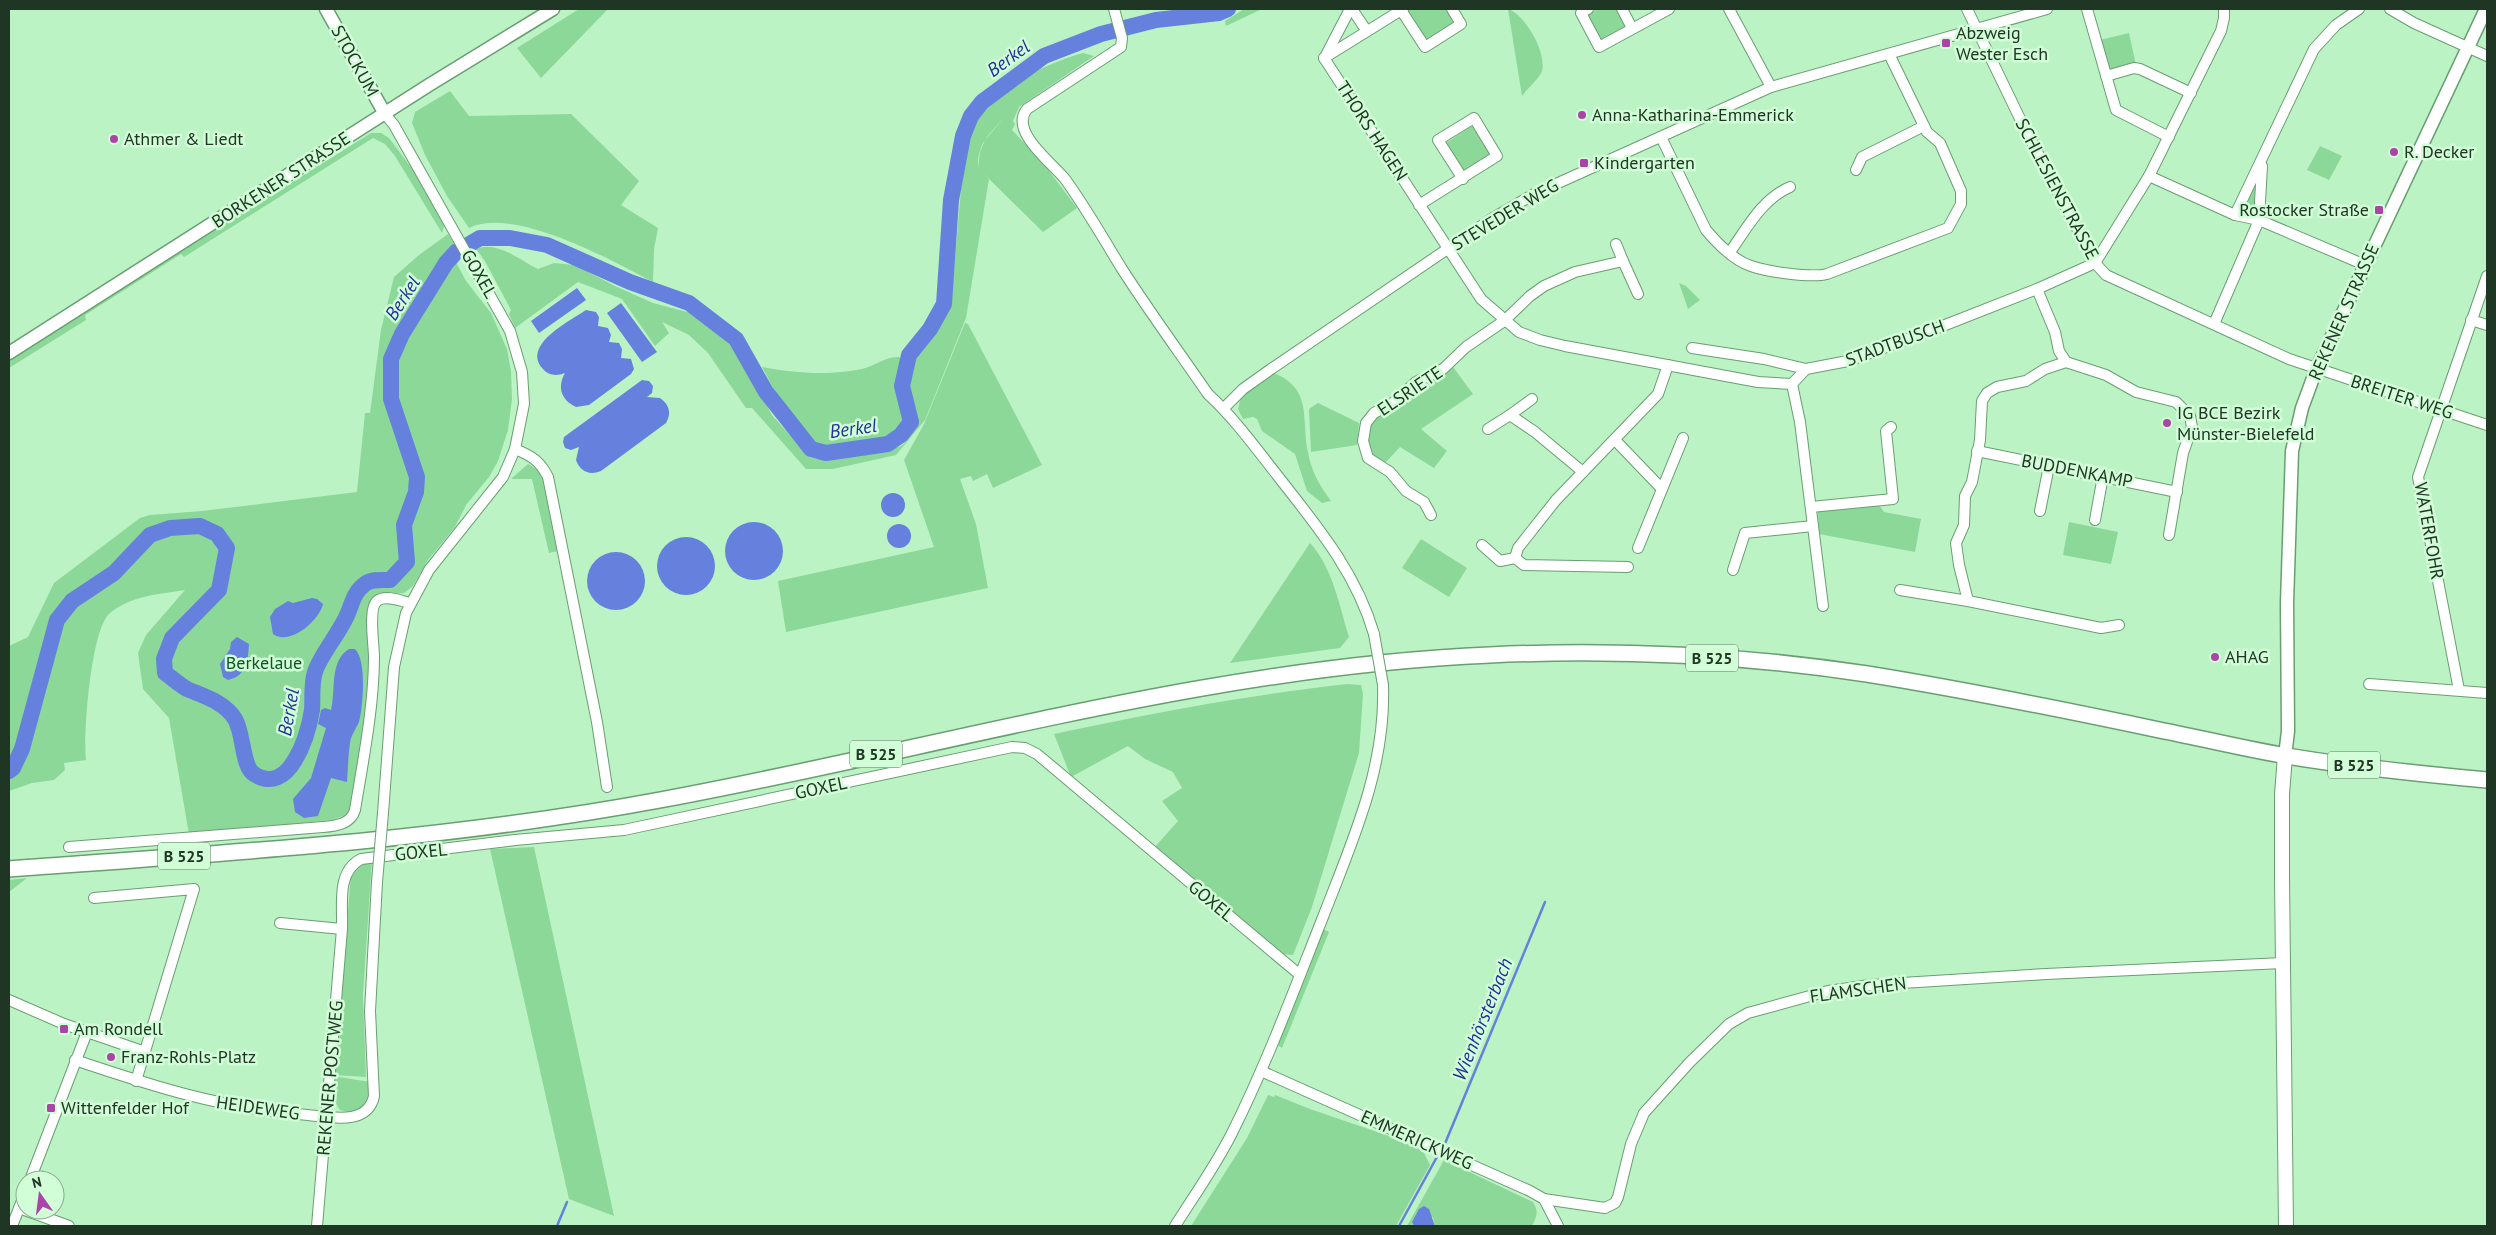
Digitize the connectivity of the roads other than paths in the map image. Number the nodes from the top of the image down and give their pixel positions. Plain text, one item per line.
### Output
1 (326, 9) edge
2 (554, 9) edge
3 (1351, 9) edge
4 (1402, 9) edge
5 (1452, 9) edge
6 (1622, 9) edge
7 (1669, 9) edge
8 (1729, 9) edge
9 (1967, 9) edge
10 (2047, 9) edge
11 (2087, 9) edge
12 (2224, 9) edge
13 (2359, 9) edge
14 (2390, 9) edge
15 (2486, 9) edge
16 (1581, 10) edge
17 (1116, 14) edge
18 (1632, 28) junction
19 (1978, 29) junction
20 (1366, 30) junction
21 (2467, 45) junction
22 (1889, 54) junction
23 (2487, 56) edge
24 (1324, 58) junction
25 (2106, 76) junction
26 (1770, 87) junction
27 (2191, 93) junction
28 (385, 114) junction
29 (1924, 126) junction
30 (1661, 137) junction
31 (2168, 137) junction
32 (2263, 160) junction
33 (1856, 170) dead end
34 (2149, 176) junction
35 (1463, 179) junction
36 (1790, 187) dead end
37 (1419, 205) junction
38 (2235, 216) junction
39 (2258, 220) junction
40 (1616, 244) dead end
41 (1447, 249) junction
42 (1730, 252) junction
43 (1623, 261) junction
44 (2095, 263) junction
45 (2365, 265) junction
46 (2487, 276) edge
47 (2038, 289) junction
48 (1638, 294) dead end
49 (2471, 320) junction
50 (1504, 321) junction
51 (2214, 324) junction
52 (2487, 325) edge
53 (1692, 348) dead end
54 (9, 352) edge
55 (2066, 362) junction
56 (1668, 365) junction
57 (1806, 369) junction
58 (2316, 370) junction
59 (1792, 384) junction
60 (1532, 399) dead end
61 (1224, 408) junction
62 (2441, 408) junction
63 (1510, 415) junction
64 (2487, 425) edge
65 (1891, 427) dead end
66 (1488, 429) dead end
67 (1683, 438) dead end
68 (1615, 440) junction
69 (515, 449) junction
70 (1977, 451) junction
71 (2049, 466) junction
72 (1583, 472) junction
73 (2103, 476) junction
74 (1662, 489) junction
75 (2177, 492) junction
76 (1811, 507) junction
77 (2040, 511) dead end
78 (1431, 515) dead end
79 (2095, 520) dead end
80 (1813, 526) junction
81 (2169, 536) dead end
82 (1482, 545) dead end
83 (1638, 548) dead end
84 (1516, 558) junction
85 (1628, 567) dead end
86 (1733, 570) dead end
87 (1900, 590) dead end
88 (1968, 601) junction
89 (410, 603) junction
90 (1823, 606) dead end
91 (2119, 625) dead end
92 (2369, 684) dead end
93 (2459, 690) junction
94 (2487, 693) edge
95 (2285, 756) junction
96 (2487, 780) edge
97 (607, 787) dead end
98 (70, 847) dead end
99 (381, 856) joint
100 (9, 869) edge
101 (94, 898) dead end
102 (280, 923) dead end
103 (342, 929) junction
104 (2283, 963) junction
105 (1300, 975) junction
106 (9, 1000) edge
107 (87, 1032) junction
108 (145, 1052) junction
109 (75, 1060) junction
110 (1262, 1071) junction
111 (136, 1080) junction
112 (327, 1116) junction
113 (34, 1170) edge
114 (1544, 1199) junction
115 (53, 1220) edge
116 (70, 1226) edge
117 (317, 1226) edge
118 (1175, 1226) edge
119 (1558, 1226) edge
120 (2286, 1226) edge

1 - 28 street, STOCKUM
2 - 28 street, BORKENER STRASSE
3 - 20 street
3 - 24 street
4 - 5 street
4 - 20 street
6 - 18 street
7 - 18 street
8 - 26 street
9 - 19 street, SCHLESIENSTRASSE
10 - 19 street, STEVEDER WEG
11 - 25 street
12 - 27 street
13 - 32 street
14 - 21 street
15 - 21 street, REKENER STRASSE
16 - 18 street
17 - 61 street
19 - 22 street, STEVEDER WEG
19 - 44 street, SCHLESIENSTRASSE
20 - 24 street
21 - 23 street
21 - 45 street, REKENER STRASSE
22 - 26 street, STEVEDER WEG
22 - 29 street
24 - 37 street, THORS HAGEN
25 - 27 street
25 - 31 street
26 - 30 street, STEVEDER WEG
27 - 31 street
28 - 54 street, BORKENER STRASSE
28 - 69 street, GOXEL
29 - 33 street
29 - 42 street
30 - 41 street, STEVEDER WEG
30 - 42 street
31 - 34 street
32 - 38 street
32 - 39 street
34 - 38 street
34 - 44 street
35 - 35 street
35 - 37 street
36 - 42 street
37 - 41 street, THORS HAGEN
38 - 39 street
39 - 45 street
39 - 51 street
40 - 43 street
41 - 50 street
41 - 61 street, STEVEDER WEG
43 - 48 street
43 - 50 street
44 - 47 street, STADTBUSCH
44 - 51 street, SCHLESIENSTRASSE
45 - 58 street, REKENER STRASSE
46 - 49 street, WATERFOHR
47 - 55 street
47 - 57 street, STADTBUSCH
49 - 52 street
49 - 62 street, WATERFOHR
50 - 56 street
50 - 78 street, ELSRIETE
51 - 58 street, SCHLESIENSTRASSE
53 - 57 street
55 - 70 street
55 - 75 street
56 - 59 street
56 - 68 street
57 - 59 street
58 - 62 street, BREITER WEG
58 - 95 street, REKENER STRASSE
59 - 76 street
60 - 63 street
61 - 105 street, bridge
62 - 64 street, BREITER WEG
62 - 93 street, WATERFOHR
63 - 66 street
63 - 72 street
65 - 76 street
67 - 74 street
68 - 72 street
68 - 74 street
69 - 89 street, GOXEL
69 - 97 street
70 - 71 street, BUDDENKAMP
70 - 88 street
71 - 73 street, BUDDENKAMP
71 - 77 street
72 - 84 street
73 - 75 street, BUDDENKAMP
73 - 79 street
74 - 83 street
75 - 81 street
76 - 80 street
80 - 86 street
80 - 90 street
82 - 84 street
84 - 85 street
87 - 88 street
88 - 91 street
89 - 98 street
89 - 112 street, GOXEL, bridge
92 - 93 street
93 - 94 street
95 - 96 main road, B 525
95 - 100 main road, B 525
95 - 104 main road
99 - 103 street, REKENER POSTWEG
99 - 105 street, GOXEL
101 - 108 street
102 - 103 street
103 - 112 street, REKENER POSTWEG
104 - 114 street, FLAMSCHEN
104 - 120 main road
105 - 110 street
106 - 107 street
107 - 108 street
107 - 109 street
108 - 111 street
109 - 111 street, HEIDEWEG
109 - 113 street
110 - 114 street, EMMERICKWEG
110 - 118 street
111 - 112 street, HEIDEWEG
112 - 117 street, REKENER POSTWEG
114 - 119 street
115 - 116 street

